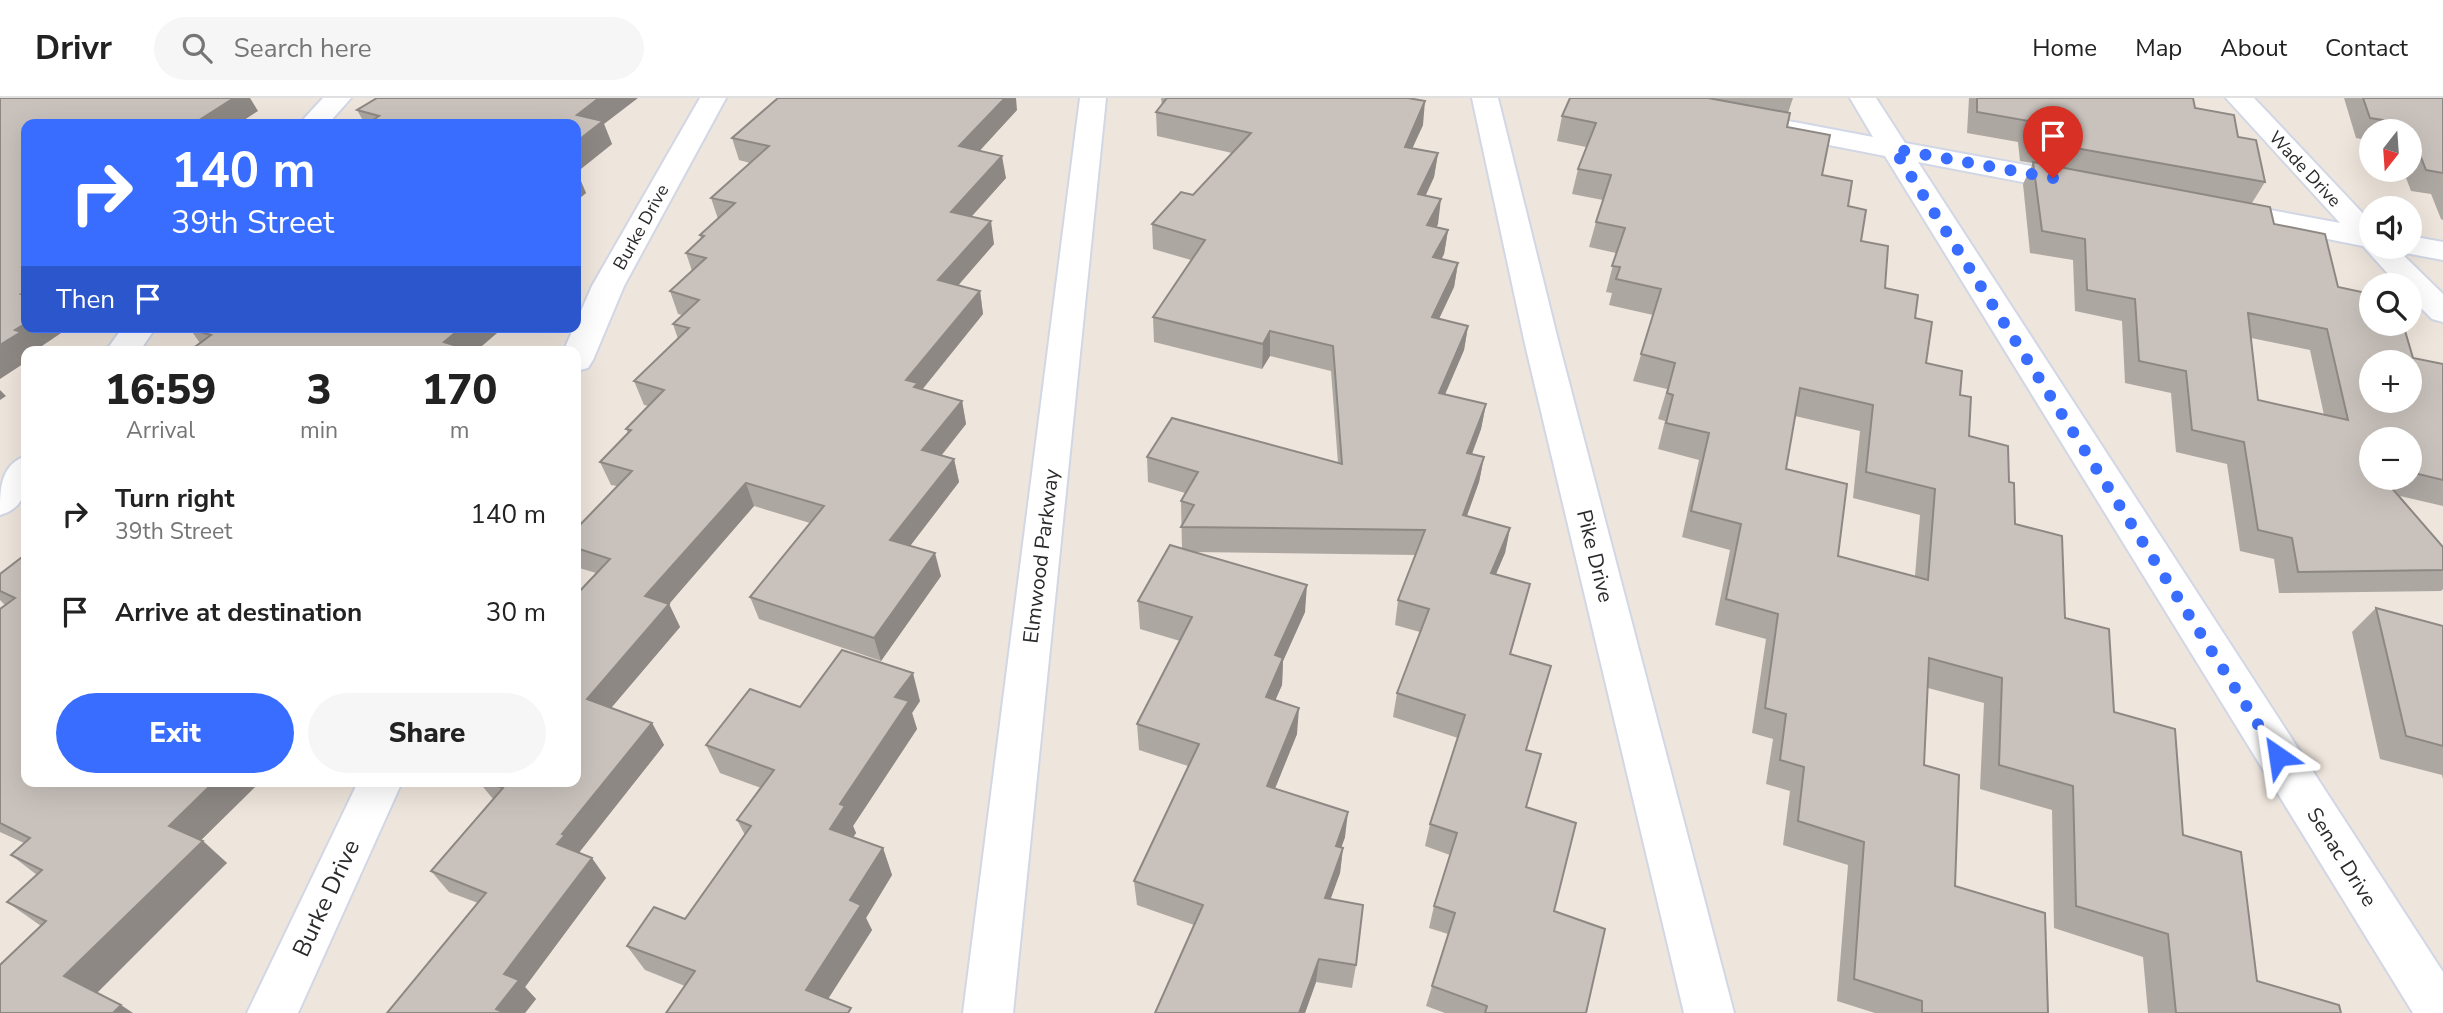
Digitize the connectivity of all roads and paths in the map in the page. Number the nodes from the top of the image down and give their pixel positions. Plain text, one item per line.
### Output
1 (338, 98) edge
2 (713, 98) edge
3 (1093, 98) edge
4 (1485, 98) edge
5 (1863, 98) edge
6 (2239, 98) edge
7 (318, 119) edge
8 (1746, 121) edge
9 (1894, 149) junction
10 (2112, 190) edge
11 (2193, 205) edge
12 (2359, 226) edge
13 (2359, 238) edge
14 (2422, 247) edge
15 (2443, 251) edge
16 (2391, 259) edge
17 (2443, 312) edge
18 (581, 348) edge
19 (21, 476) edge
20 (0, 502) edge
21 (378, 787) edge
22 (272, 1013) edge
23 (988, 1013) edge
24 (1709, 1013) edge
25 (2441, 1013) edge

1 - 7 street
2 - 18 street, Burke Drive
3 - 23 street, Elmwood Parkway
4 - 24 street, Pike Drive
5 - 9 street, Senac Drive
6 - 12 street, Wade Drive
8 - 9 street
9 - 10 street
9 - 25 street, Senac Drive
11 - 13 street
14 - 15 street
16 - 17 street, Wade Drive
19 - 20 street
21 - 22 street, Burke Drive

